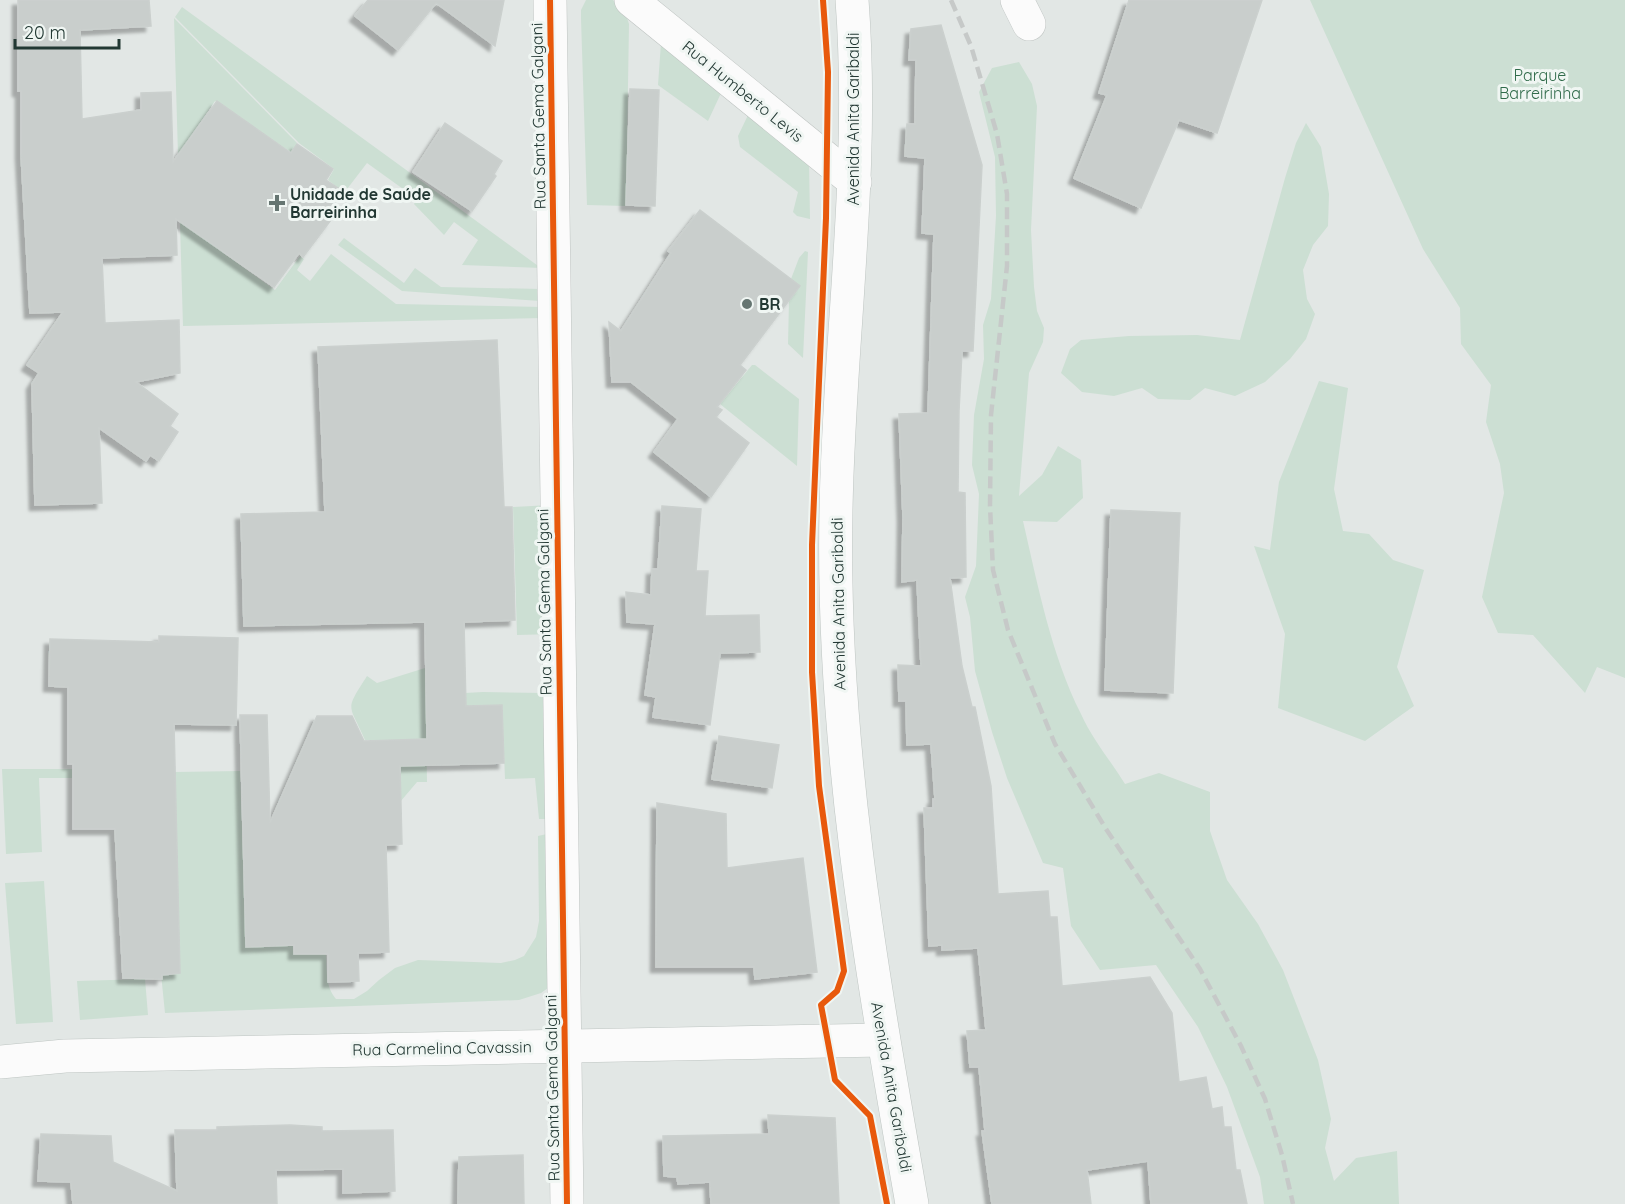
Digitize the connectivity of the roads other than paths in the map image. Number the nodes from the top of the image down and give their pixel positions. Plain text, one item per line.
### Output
1 (550, 0) edge
2 (632, 0) edge
3 (852, 0) edge
4 (855, 183) junction
5 (883, 1040) junction
6 (565, 1046) junction
7 (0, 1062) edge
8 (567, 1204) edge
9 (912, 1204) edge

1 - 6 main road, Rua Santa Gema Galgani
2 - 4 main road, Rua Humberto Levis
3 - 4 main road, Avenida Anita Garibaldi
4 - 5 main road, Avenida Anita Garibaldi
5 - 6 main road, Rua Carmelina Cavassin
5 - 9 main road, Avenida Anita Garibaldi
6 - 7 main road, Rua Carmelina Cavassin
6 - 8 main road, Rua Santa Gema Galgani

